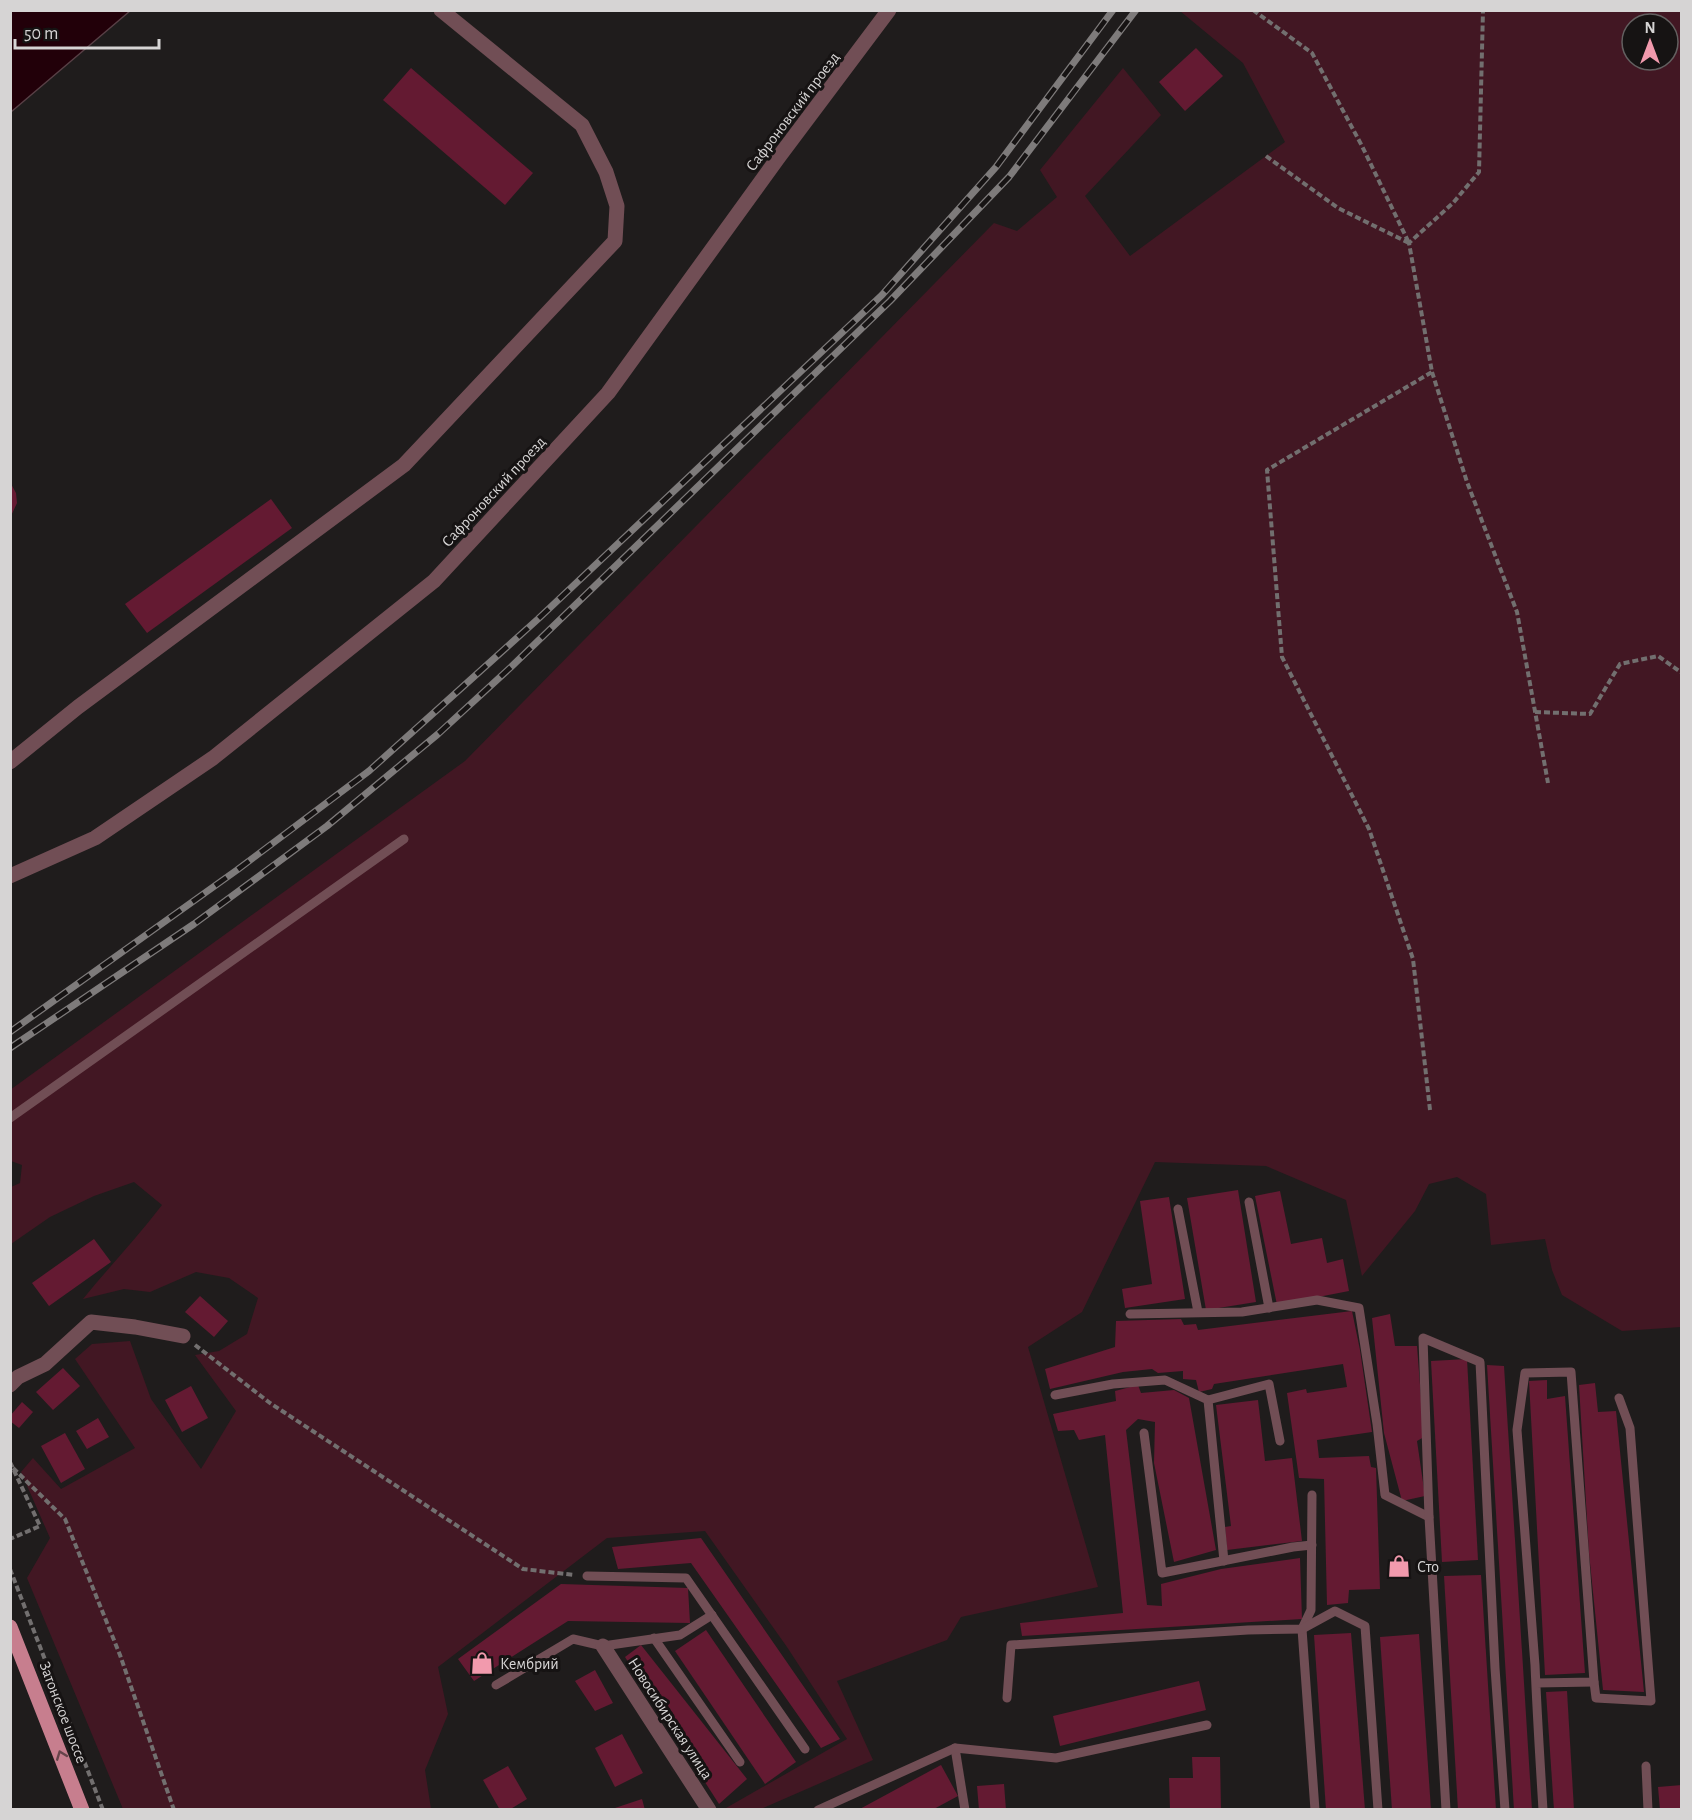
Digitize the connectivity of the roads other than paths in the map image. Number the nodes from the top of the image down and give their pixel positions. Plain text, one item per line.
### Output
1 (441, 10) edge
2 (889, 10) edge
3 (10, 762) edge
4 (404, 839) dead end
5 (10, 876) edge
6 (10, 1118) edge
7 (1249, 1203) dead end
8 (1178, 1209) dead end
9 (1269, 1308) junction
10 (1198, 1312) junction
11 (1130, 1314) dead end
12 (183, 1336) road end
13 (13, 1377) edge
14 (1055, 1395) dead end
15 (1619, 1398) dead end
16 (1209, 1400) junction
17 (1144, 1433) dead end
18 (1280, 1441) dead end
19 (1312, 1495) dead end
20 (1429, 1516) junction
21 (1312, 1545) junction
22 (1224, 1561) junction
23 (587, 1576) road end
24 (712, 1615) junction
25 (10, 1627) edge
26 (1302, 1629) junction
27 (654, 1638) junction
28 (603, 1646) junction
29 (1594, 1682) junction
30 (1536, 1683) junction
31 (496, 1685) dead end
32 (1007, 1698) dead end
33 (1207, 1725) dead end
34 (955, 1748) junction
35 (805, 1749) dead end
36 (740, 1762) dead end
37 (1646, 1766) dead end
38 (82, 1809) edge
39 (709, 1809) edge
40 (818, 1809) edge
41 (965, 1809) edge
42 (1315, 1809) edge
43 (1378, 1809) edge
44 (1446, 1809) edge
45 (1505, 1809) edge
46 (1543, 1809) edge
47 (1648, 1809) edge

1 - 3 street
2 - 5 street, Сафроновский проезд
4 - 6 lane
7 - 9 lane
8 - 10 lane
9 - 10 lane
9 - 20 lane
10 - 11 lane
12 - 13 street
14 - 16 lane
15 - 29 lane
16 - 18 lane
16 - 22 lane
17 - 22 lane
19 - 21 lane
20 - 44 lane
20 - 45 lane
21 - 22 lane
21 - 26 lane
23 - 24 lane
24 - 27 lane
24 - 35 lane
38 -> 25 main road, Затонское шоссе
26 - 32 lane
26 - 42 lane
26 - 43 lane
27 - 28 lane
27 - 36 lane
28 - 31 lane
28 - 39 street, Новосибирская улица
29 - 30 lane
29 - 30 lane
30 - 46 lane
33 - 34 lane
34 - 40 lane
34 - 41 lane
37 - 47 lane

